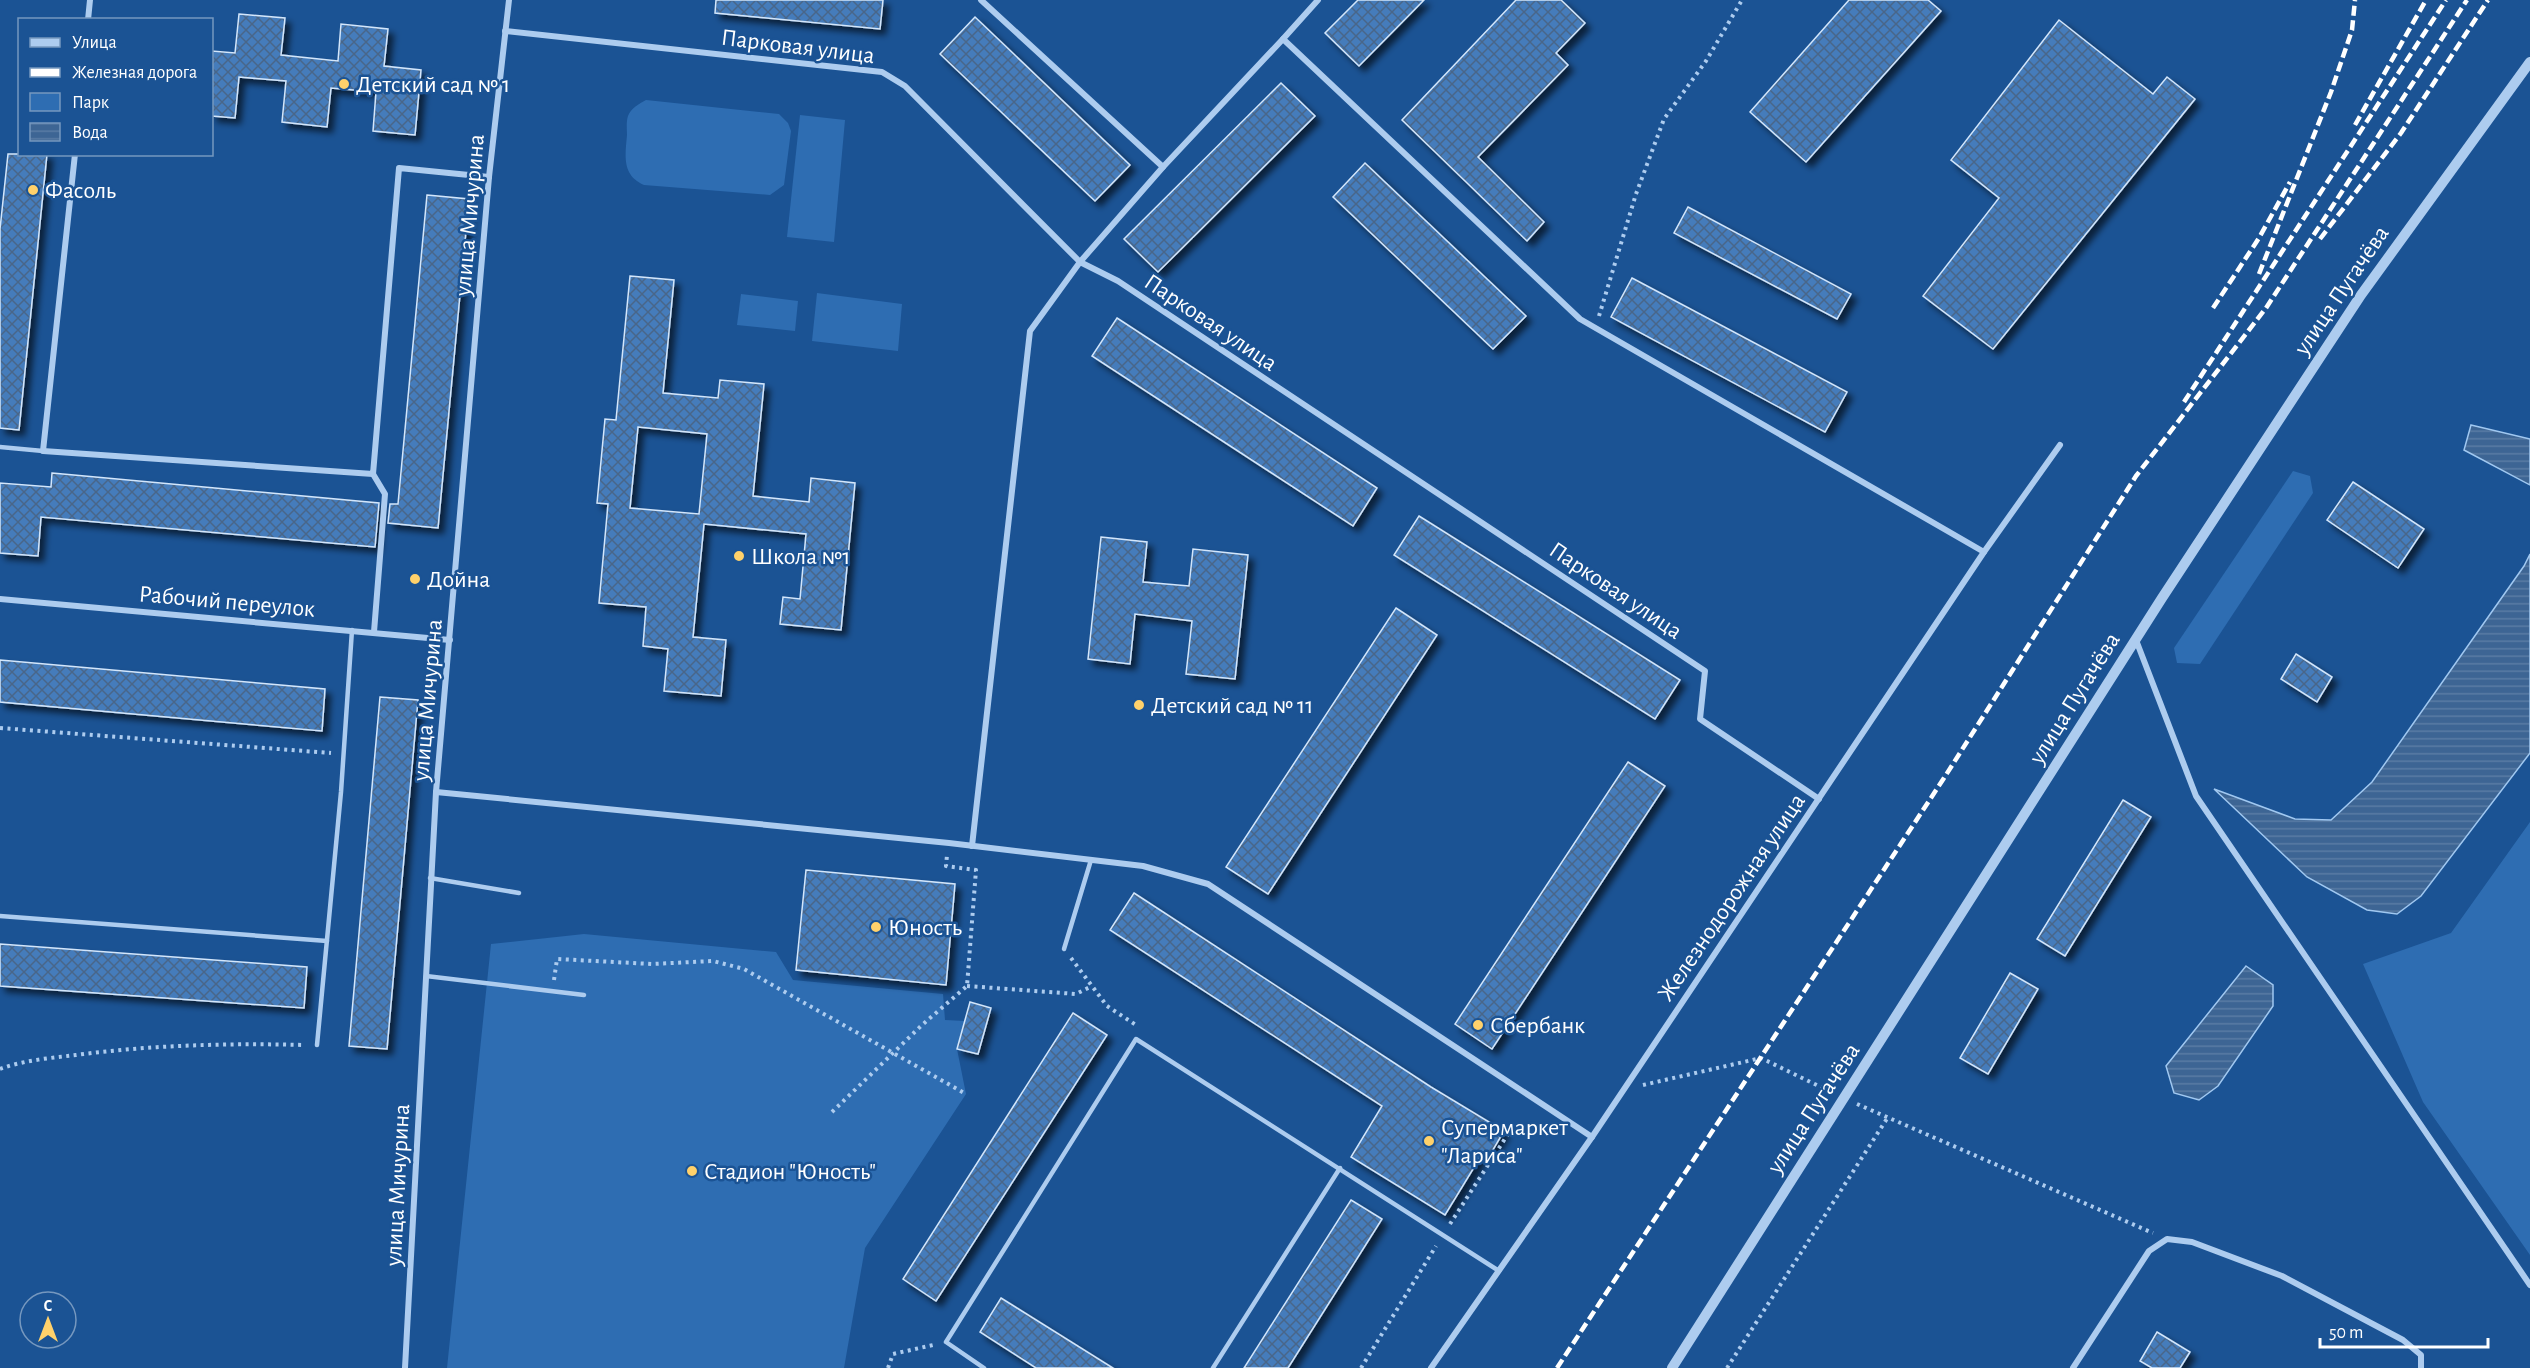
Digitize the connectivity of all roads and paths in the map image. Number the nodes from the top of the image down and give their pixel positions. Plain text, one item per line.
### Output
1 (90, 0) edge
2 (509, 0) edge
3 (981, 0) edge
4 (1318, 0) edge
5 (1742, 0) edge
6 (88, 18) edge
7 (505, 31) junction
8 (1283, 39) junction
9 (2530, 62) edge
10 (75, 156) edge
11 (1163, 167) junction
12 (489, 177) junction
13 (1080, 262) junction
14 (1595, 328) junction
15 (2060, 445) dead end
16 (0, 447) edge
17 (43, 451) junction
18 (373, 474) junction
19 (1984, 552) junction
20 (0, 598) edge
21 (352, 630) junction
22 (374, 632) junction
23 (450, 640) junction
24 (2136, 640) junction
25 (0, 728) edge
26 (344, 754) junction
27 (436, 792) junction
28 (1819, 799) junction
29 (949, 843) junction
30 (972, 846) junction
31 (1091, 860) junction
32 (430, 878) junction
33 (519, 893) dead end
34 (0, 916) edge
35 (327, 941) junction
36 (1064, 949) dead end
37 (425, 976) junction
38 (967, 986) junction
39 (1092, 986) dead end
40 (552, 991) junction
41 (584, 995) dead end
42 (317, 1045) joint
43 (893, 1053) junction
44 (0, 1069) edge
45 (1624, 1090) junction
46 (966, 1094) dead end
47 (1845, 1098) junction
48 (832, 1112) dead end
49 (1888, 1117) junction
50 (1508, 1134) dead end
51 (1592, 1137) junction
52 (1340, 1168) junction
53 (1443, 1234) junction
54 (2167, 1239) junction
55 (1498, 1271) junction
56 (2530, 1285) edge
57 (946, 1342) junction
58 (405, 1368) edge
59 (888, 1368) edge
60 (984, 1368) edge
61 (1213, 1368) edge
62 (1361, 1368) edge
63 (1431, 1368) edge
64 (1672, 1368) edge
65 (1726, 1368) edge
66 (2073, 1368) edge
67 (2421, 1368) edge

1 - 6 street
2 - 7 street, улица Мичурина
3 - 11 street
4 - 8 street
5 - 14 path
7 - 12 street, улица Мичурина
7 - 13 street, Парковая улица
8 - 11 street
8 - 14 street
9 - 24 street, улица Пугачёва
10 - 17 street
11 - 13 street
12 - 18 street
12 - 23 street, улица Мичурина
13 - 28 street, Парковая улица
13 - 30 street
14 - 19 street
15 - 19 street, Железнодорожная улица
16 - 17 lane
17 - 18 street
18 - 22 street
19 - 28 street, Железнодорожная улица
20 - 21 street, Рабочий переулок
21 - 22 street, Рабочий переулок
21 - 26 lane
22 - 23 street, Рабочий переулок
23 - 27 street, улица Мичурина
24 - 47 street, улица Пугачёва
24 - 56 street
25 - 26 path
26 - 35 lane
27 - 29 street
27 - 32 street, улица Мичурина
28 - 45 street, Железнодорожная улица
29 - 30 street
29 - 38 path
30 - 31 street
31 - 36 lane
31 - 51 street
32 - 33 lane
32 - 37 street, улица Мичурина
34 - 35 lane
35 - 42 lane
37 - 40 lane
37 - 58 street, улица Мичурина
38 - 39 path
38 - 43 path
40 - 41 lane
40 - 43 path
42 - 44 path
43 - 46 path
43 - 48 path
45 - 47 path
45 - 51 street, Железнодорожная улица
47 - 49 path
47 - 64 street, улица Пугачёва
49 - 54 path
49 - 65 path
50 - 53 path
51 - 55 street, Железнодорожная улица
52 - 53 lane
52 - 57 lane
52 - 61 lane
53 - 55 lane
53 - 62 path
54 - 66 street
54 - 67 street
55 - 63 street, Железнодорожная улица
57 - 59 path
57 - 60 lane

